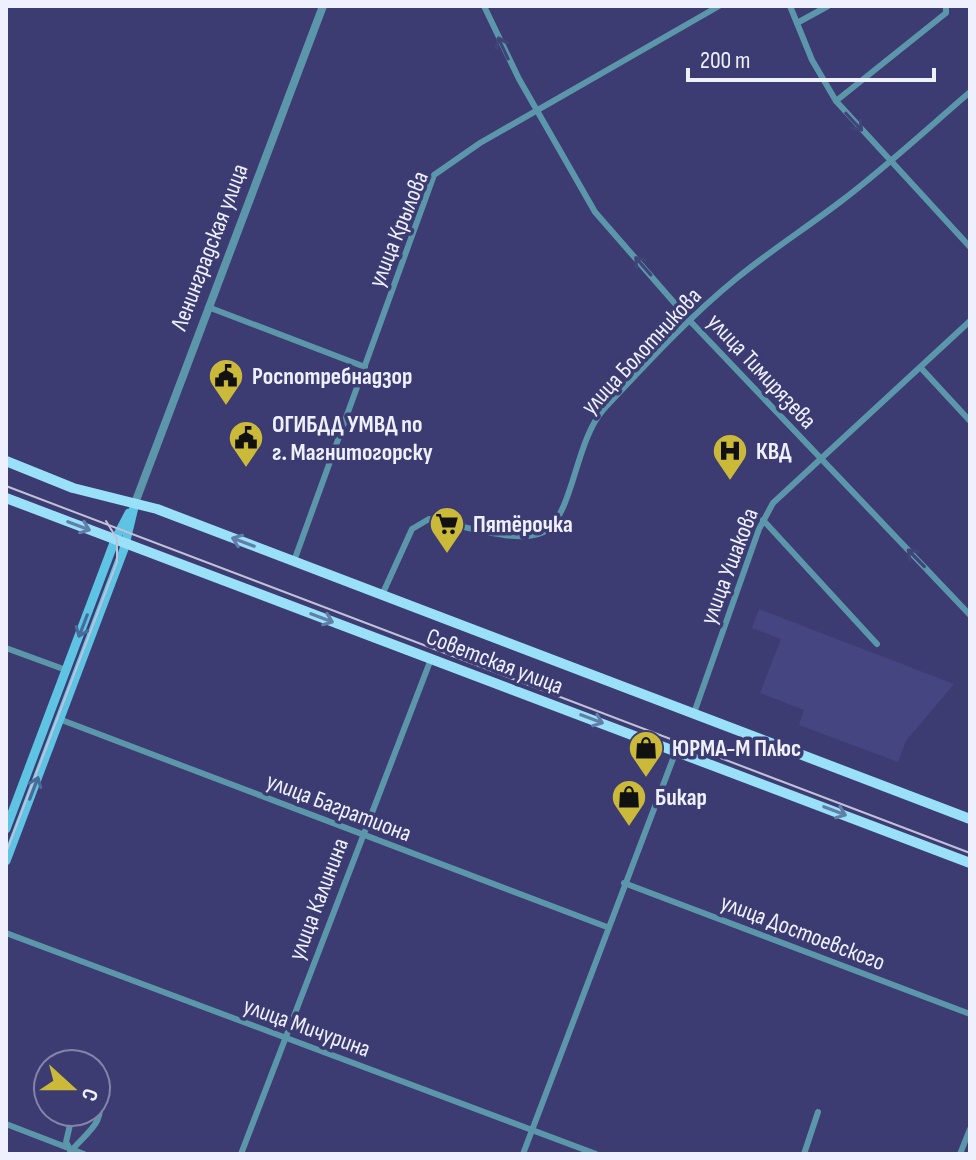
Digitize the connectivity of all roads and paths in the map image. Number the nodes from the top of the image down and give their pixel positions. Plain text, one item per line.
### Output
1 (323, 6) edge
2 (484, 6) edge
3 (719, 6) edge
4 (790, 6) edge
5 (828, 6) edge
6 (946, 6) edge
7 (797, 23) junction
8 (970, 92) edge
9 (836, 101) junction
10 (539, 112) junction
11 (892, 160) junction
12 (970, 247) edge
13 (208, 306) junction
14 (970, 321) edge
15 (691, 322) junction
16 (365, 367) junction
17 (921, 368) junction
18 (970, 421) edge
19 (821, 459) junction
20 (6, 461) edge
21 (6, 498) edge
22 (135, 503) junction
23 (763, 520) junction
24 (120, 542) junction
25 (294, 561) junction
26 (382, 595) junction
27 (970, 615) edge
28 (877, 644) dead end
29 (6, 648) edge
30 (431, 659) junction
31 (67, 670) junction
32 (694, 713) junction
33 (59, 719) junction
34 (676, 751) junction
35 (970, 819) edge
36 (6, 829) edge
37 (362, 835) junction
38 (6, 861) edge
39 (970, 863) edge
40 (624, 883) junction
41 (607, 927) junction
42 (6, 933) edge
43 (970, 1014) edge
44 (283, 1037) junction
45 (818, 1112) dead end
46 (6, 1124) edge
47 (69, 1128) edge
48 (91, 1128) edge
49 (532, 1129) junction
50 (970, 1129) edge
51 (70, 1152) edge
52 (84, 1154) edge
53 (241, 1154) edge
54 (523, 1154) edge
55 (596, 1154) edge
56 (804, 1154) edge
57 (960, 1154) edge

1 - 13 street, Ленинградская улица
10 -> 2 street, улица Тимирязева
3 - 10 street, улица Крылова
4 - 7 street
5 - 7 street
6 - 9 street
7 - 9 street
8 - 11 street, улица Болотникова
9 -> 11 street
15 -> 10 street, улица Тимирязева
10 - 16 street, улица Крылова
11 - 12 street
11 - 15 street, улица Болотникова
13 - 16 street
13 - 22 street, Ленинградская улица
14 - 17 street, улица Ушакова
15 - 19 street, улица Тимирязева
15 - 26 street, улица Болотникова
16 - 25 street, улица Крылова
17 - 18 street
17 - 19 street, улица Ушакова
19 - 23 street, улица Ушакова
27 -> 19 street, улица Тимирязева
20 - 22 main road, Советская улица
21 -> 24 main road, Советская улица
22 - 24 main road, Ленинградская улица
25 -> 22 main road, Советская улица
23 - 28 street
23 - 32 street, улица Ушакова
24 -> 30 main road, Советская улица
24 -> 31 main road, Ленинградская улица
24 - 33 main road, Ленинградская улица
25 - 26 main road, Советская улица
26 - 32 main road, Советская улица
29 - 31 street
30 -> 34 main road, Советская улица
30 - 37 street, улица Калинина
31 - 36 main road, Ленинградская улица
32 - 35 main road, Советская улица
33 - 37 street, улица Багратиона
38 -> 33 main road, Ленинградская улица
34 -> 39 main road, Советская улица
34 - 40 street
37 - 41 street, улица Багратиона
37 - 44 street, улица Калинина
40 - 41 street
40 - 43 street, улица Достоевского
41 - 49 street
42 - 44 street, улица Мичурина
44 - 49 street, улица Мичурина
44 - 53 street, улица Калинина
45 - 56 street
46 - 51 street
47 - 51 street
48 - 51 street
49 - 54 street
49 - 55 street, улица Мичурина
50 - 57 street
51 - 52 street

